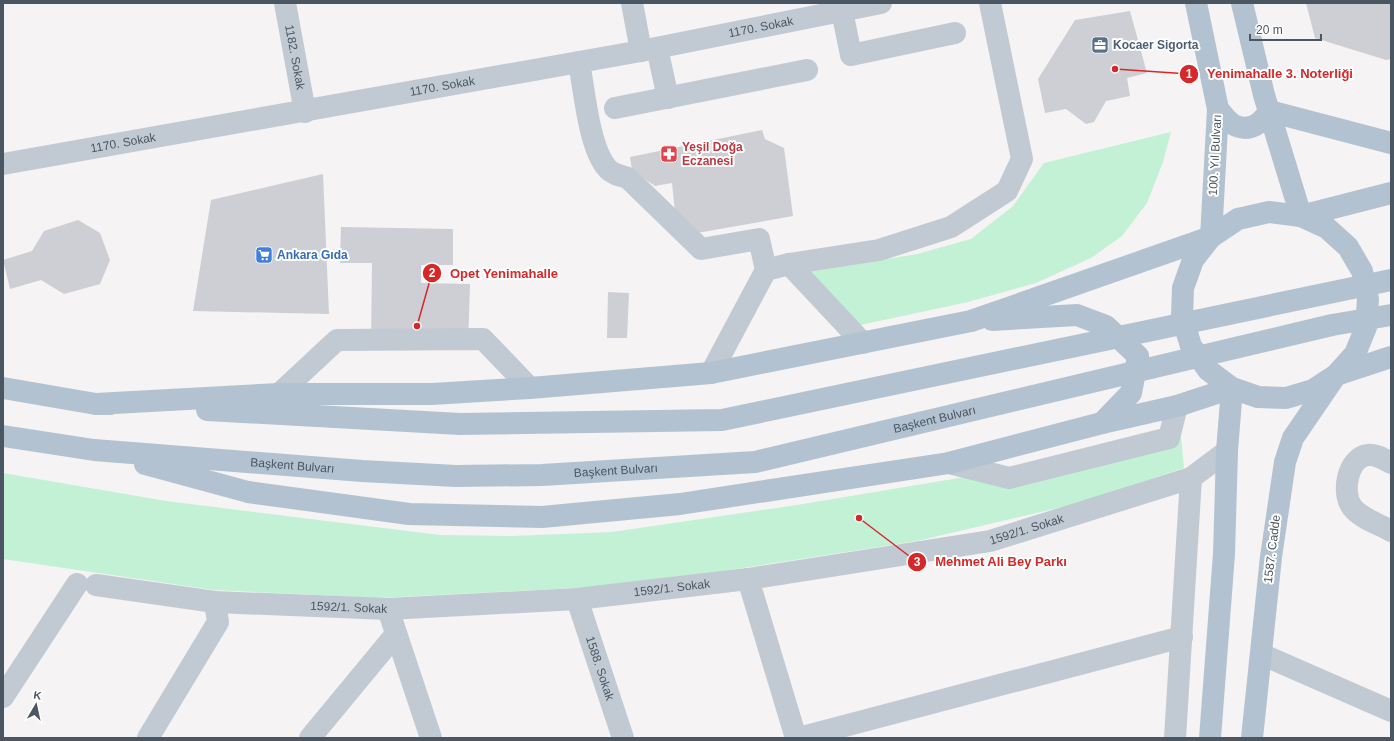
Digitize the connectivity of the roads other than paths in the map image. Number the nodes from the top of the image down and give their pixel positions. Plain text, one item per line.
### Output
1 (285, 3) edge
2 (632, 3) edge
3 (881, 3) edge
4 (990, 3) edge
5 (1196, 3) edge
6 (1242, 3) edge
7 (842, 11) junction
8 (955, 33) dead end
9 (649, 49) junction
10 (579, 62) junction
11 (808, 70) dead end
12 (668, 98) junction
13 (615, 108) dead end
14 (1218, 109) junction
15 (1269, 111) junction
16 (305, 112) junction
17 (1391, 143) edge
18 (3, 164) edge
19 (1391, 193) edge
20 (1301, 216) junction
21 (1211, 237) junction
22 (789, 264) junction
23 (766, 270) junction
24 (1391, 280) edge
25 (1391, 314) edge
26 (971, 320) junction
27 (863, 343) junction
28 (1391, 357) edge
29 (711, 373) junction
30 (1336, 375) junction
31 (3, 388) edge
32 (530, 388) junction
33 (1232, 388) junction
34 (280, 394) junction
35 (96, 404) junction
36 (1177, 406) junction
37 (1102, 423) junction
38 (3, 436) edge
39 (94, 450) junction
40 (1227, 451) junction
41 (949, 463) junction
42 (1391, 463) edge
43 (1191, 478) junction
44 (1391, 531) edge
45 (748, 579) junction
46 (577, 599) junction
47 (215, 602) junction
48 (388, 609) junction
49 (396, 634) junction
50 (1182, 637) junction
51 (1261, 654) junction
52 (3, 697) edge
53 (1391, 711) edge
54 (148, 738) edge
55 (310, 738) edge
56 (431, 738) edge
57 (623, 738) edge
58 (796, 738) edge
59 (799, 738) edge
60 (1175, 738) edge
61 (1210, 738) edge
62 (1252, 738) edge

1 - 16 street, 1182. Sokak
2 - 9 street
3 - 7 street, 1170. Sokak
4 - 22 street
5 - 14 main road, 100. Yıl Bulvarı
6 - 15 main road
7 - 8 street
7 - 9 street, 1170. Sokak
9 - 10 street, 1170. Sokak
9 - 12 street
10 - 16 street, 1170. Sokak
10 - 23 street
11 - 12 street
12 - 13 street
14 - 15 main road
14 - 21 main road, 100. Yıl Bulvarı
15 - 17 main road
15 - 20 main road
16 - 18 street, 1170. Sokak
19 - 20 main road
20 - 21 main road
20 - 30 main road
21 - 26 main road
21 - 33 main road
22 - 23 street
22 - 27 street
23 - 29 street
24 - 35 main road
25 - 39 main road, Başkent Bulvarı
26 - 27 main road
26 - 37 main road
27 - 29 main road
28 - 30 main road
29 - 32 main road
30 - 33 main road
30 - 51 main road, 1587. Cadde
31 - 35 main road
32 - 34 main road
32 - 34 street
33 - 36 main road
33 - 40 main road
34 - 35 main road
36 - 37 main road
36 - 41 street
37 - 41 main road
38 - 39 main road, Başkent Bulvarı
39 - 41 main road
40 - 43 street, 1592/1. Sokak
40 - 61 main road
42 - 44 street
43 - 45 street, 1592/1. Sokak
43 - 50 street
45 - 46 street, 1592/1. Sokak
45 - 58 street
46 - 48 street, 1592/1. Sokak
46 - 57 street, 1588. Sokak
47 - 48 street, 1592/1. Sokak
47 - 52 street, 1592/1. Sokak
47 - 54 street
48 - 49 street
49 - 55 street
49 - 56 street
50 - 59 street
50 - 60 street
51 - 53 street
51 - 62 main road, 1587. Cadde

